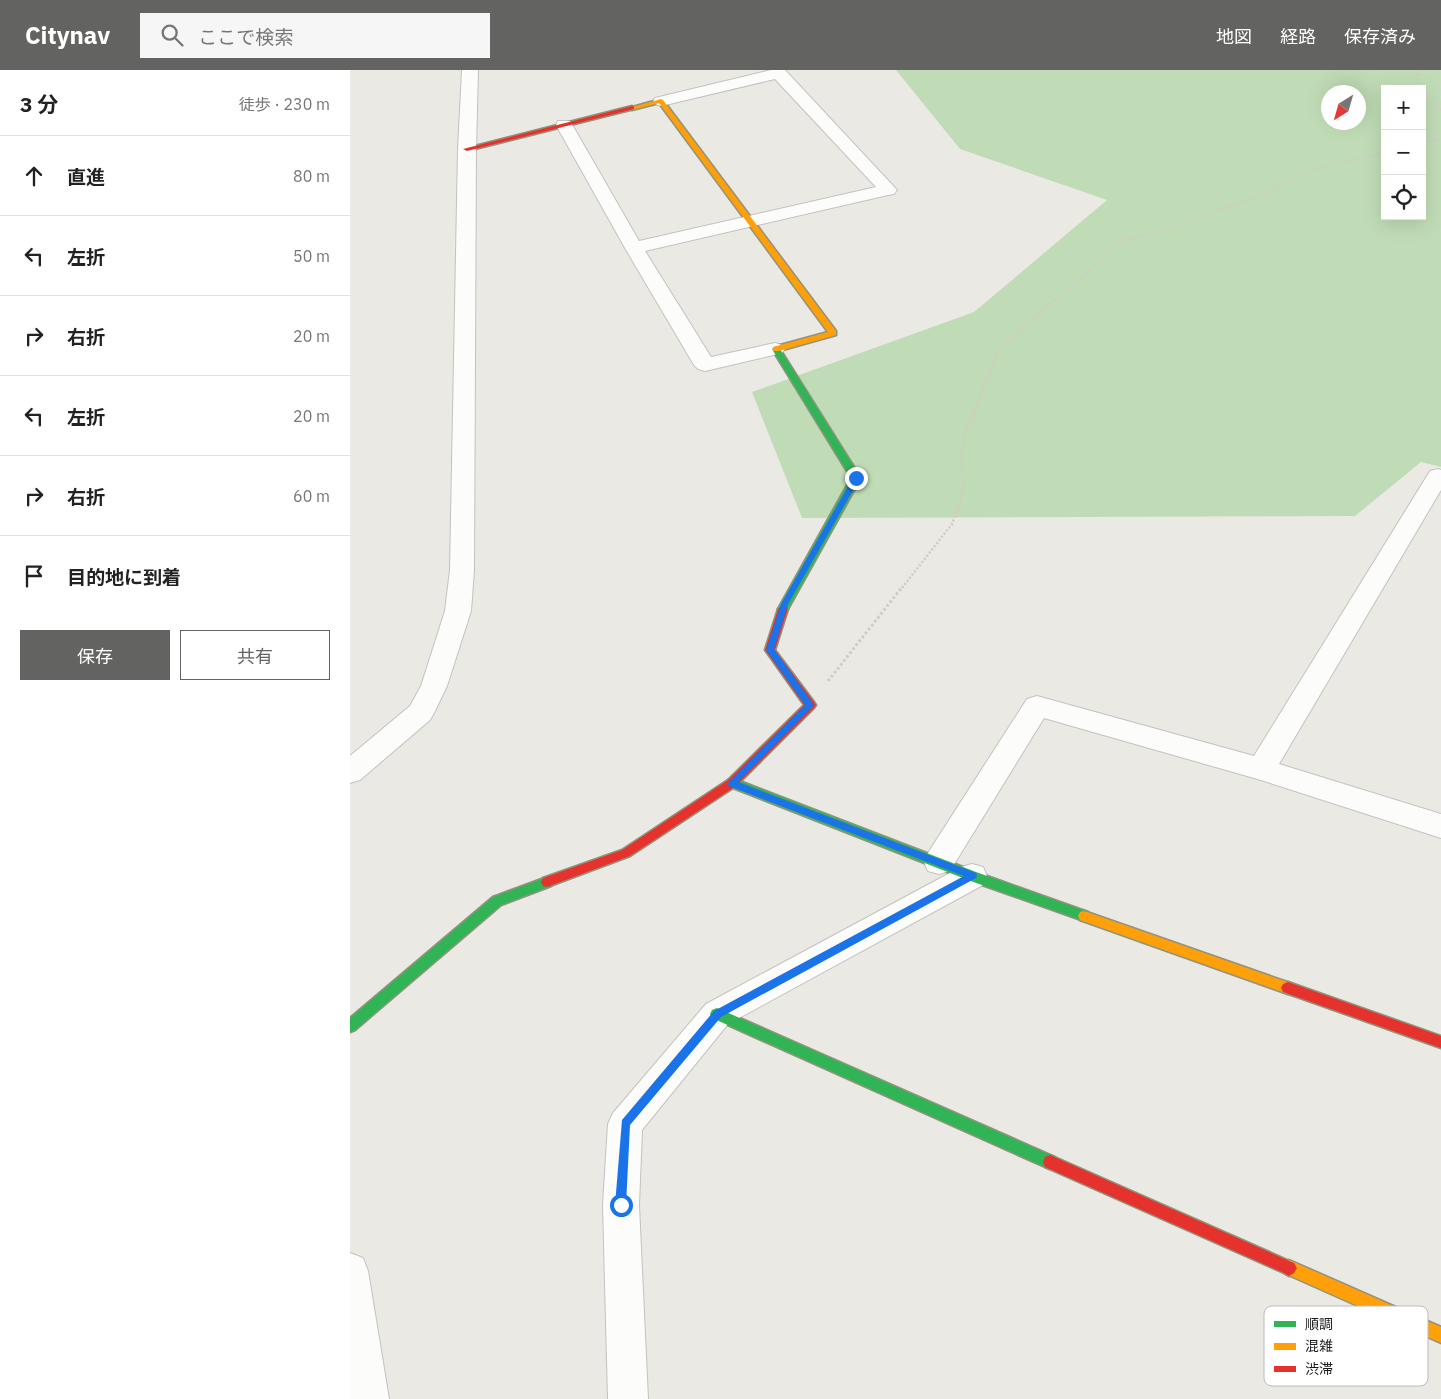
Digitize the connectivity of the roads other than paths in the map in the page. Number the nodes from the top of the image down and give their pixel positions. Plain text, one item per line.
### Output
1 (470, 70) edge
2 (662, 101) junction
3 (564, 125) junction
4 (467, 149) junction
5 (749, 220) junction
6 (634, 248) junction
7 (775, 349) junction
8 (1441, 477) edge
9 (1261, 769) junction
10 (350, 772) edge
11 (732, 784) junction
12 (1441, 826) edge
13 (939, 862) junction
14 (972, 876) junction
15 (717, 1014) junction
16 (350, 1026) edge
17 (1441, 1042) edge
18 (350, 1271) edge
19 (1376, 1306) edge
20 (1428, 1329) edge
21 (1441, 1335) edge
22 (369, 1399) edge
23 (628, 1399) edge

1 - 4 street
2 - 3 street
2 - 5 street
2 - 5 street
3 - 4 street
3 - 6 street
4 - 10 street
5 - 6 street
5 - 7 street
6 - 7 street
7 - 11 street
8 - 9 street
9 - 12 street
9 - 13 street
11 - 13 street
11 - 16 street
13 - 14 street
14 - 15 street
14 - 17 street
15 - 19 street
15 - 23 street
18 - 22 street
20 - 21 street

